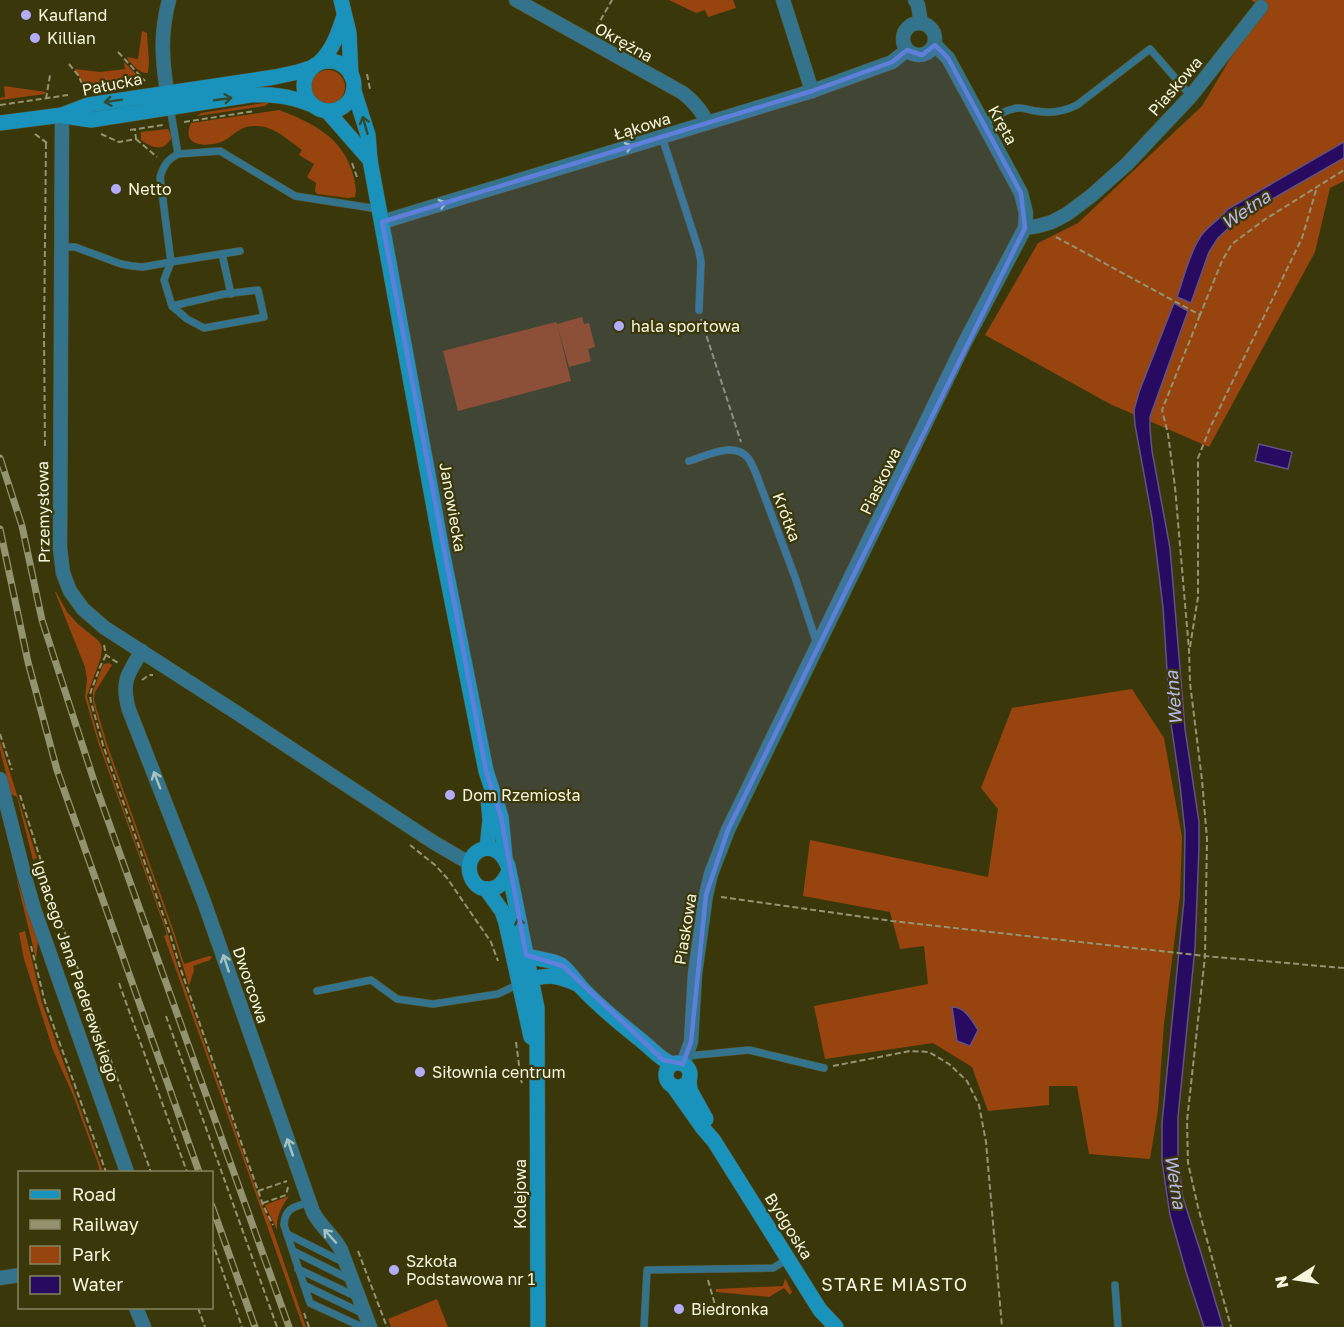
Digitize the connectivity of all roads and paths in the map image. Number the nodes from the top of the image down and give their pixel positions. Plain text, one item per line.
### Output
1 (169, 0) edge
2 (341, 0) edge
3 (516, 0) edge
4 (612, 0) edge
5 (783, 0) edge
6 (915, 0) edge
7 (1261, 7) dead end
8 (344, 16) junction
9 (921, 22) junction
10 (589, 41) junction
11 (934, 45) junction
12 (907, 50) junction
13 (118, 52) dead end
14 (316, 64) junction
15 (50, 75) dead end
16 (351, 75) junction
17 (147, 83) dead end
18 (354, 91) junction
19 (812, 91) junction
20 (1191, 96) junction
21 (46, 99) dead end
22 (168, 100) junction
23 (310, 104) junction
24 (328, 112) junction
25 (62, 115) junction
26 (0, 123) edge
27 (707, 123) junction
28 (984, 124) junction
29 (135, 130) dead end
30 (96, 131) dead end
31 (662, 137) junction
32 (136, 140) junction
33 (46, 142) dead end
34 (178, 154) junction
35 (349, 154) dead end
36 (370, 160) junction
37 (164, 166) junction
38 (1344, 170) edge
39 (357, 176) dead end
40 (1317, 187) junction
41 (381, 215) junction
42 (1032, 227) junction
43 (60, 247) junction
44 (240, 251) dead end
45 (222, 254) junction
46 (171, 262) junction
47 (231, 294) junction
48 (172, 306) junction
49 (699, 310) joint
50 (1200, 315) junction
51 (743, 454) junction
52 (45, 455) dead end
53 (689, 461) dead end
54 (818, 646) junction
55 (1189, 650) junction
56 (142, 651) junction
57 (106, 655) dead end
58 (154, 676) dead end
59 (139, 683) dead end
60 (0, 734) edge
61 (486, 771) junction
62 (6, 775) edge
63 (20, 795) dead end
64 (404, 840) dead end
65 (487, 848) junction
66 (505, 858) junction
67 (469, 863) junction
68 (508, 873) junction
69 (486, 889) junction
70 (706, 895) junction
71 (31, 945) dead end
72 (526, 955) junction
73 (1205, 956) junction
74 (499, 962) dead end
75 (1344, 968) edge
76 (525, 982) junction
77 (119, 983) dead end
78 (580, 986) junction
79 (317, 991) dead end
80 (166, 1016) dead end
81 (516, 1034) dead end
82 (824, 1068) joint
83 (676, 1070) junction
84 (524, 1087) dead end
85 (714, 1141) junction
86 (105, 1171) edge
87 (126, 1171) edge
88 (150, 1171) edge
89 (186, 1171) edge
90 (258, 1191) junction
91 (310, 1202) junction
92 (263, 1203) junction
93 (275, 1231) dead end
94 (286, 1234) junction
95 (213, 1244) edge
96 (292, 1251) junction
97 (788, 1259) junction
98 (347, 1264) junction
99 (298, 1269) junction
100 (706, 1270) junction
101 (18, 1275) edge
102 (0, 1278) edge
103 (353, 1281) junction
104 (304, 1286) junction
105 (1115, 1286) dead end
106 (360, 1298) junction
107 (136, 1309) edge
108 (198, 1309) edge
109 (303, 1310) dead end
110 (717, 1312) dead end
111 (366, 1323) edge
112 (834, 1325) edge
113 (144, 1327) edge
114 (204, 1327) edge
115 (242, 1327) edge
116 (277, 1327) edge
117 (309, 1327) edge
118 (538, 1327) edge
119 (644, 1327) edge
120 (1002, 1327) edge
121 (1118, 1327) edge
122 (1231, 1327) edge

1 - 22 street
2 - 8 street
3 - 10 street, Okrężna
4 - 10 path
5 - 19 street
6 - 9 street
7 - 20 street, Piaskowa
8 - 14 street
8 - 16 street
9 - 11 street
9 - 12 street
10 - 27 street, Okrężna
11 - 12 street
11 - 28 street, Kręta
12 - 19 street, Łąkowa
13 - 17 path
14 - 16 street
14 - 22 street, Pałucka
14 - 23 street
15 - 21 path
16 - 18 street
18 - 24 street
36 -> 18 street, Janowiecka
19 - 27 street, Łąkowa
20 - 28 lane
20 - 42 street, Piaskowa
22 -> 23 street, Pałucka
22 - 25 street, Pałucka
22 - 34 lane
23 - 24 street
24 - 36 street
25 - 26 street
25 - 43 street, Przemysłowa
27 - 31 street, Łąkowa
28 - 42 street, Kręta
29 - 32 path
30 - 32 path
41 -> 31 street, Łąkowa
31 - 49 lane
32 - 37 path
33 - 52 path
34 - 37 lane
34 - 41 lane
35 - 39 path
36 - 41 street, Janowiecka
37 - 46 lane
38 - 40 path
40 - 50 path
40 - 55 path
41 - 61 street, Janowiecka
42 - 50 path
42 - 54 street, Piaskowa
43 - 46 lane
43 - 56 street, Przemysłowa
44 - 45 lane
45 - 46 lane
45 - 47 lane
46 - 48 lane
47 - 48 lane
47 - 48 lane
49 - 51 path
50 - 55 path
51 - 53 lane
51 - 54 lane, Krótka
54 - 70 street, Piaskowa
55 - 73 path
56 - 67 street, Przemysłowa
91 -> 56 street, Dworcowa
57 - 90 path
58 - 59 path
60 - 62 path
61 - 65 street
61 - 66 street, Janowiecka
62 - 87 street, Ignacego Jana Paderewskiego
63 - 88 path
64 - 74 path
65 - 66 street
65 - 67 street
66 - 68 street
67 - 69 street
68 - 69 street
72 -> 68 street, Kolejowa
69 - 76 street, Kolejowa
70 - 73 path
70 - 83 street, Piaskowa
71 - 86 path
72 - 76 street, Kolejowa
72 - 78 street, Bydgoska
73 - 75 path
73 - 122 path
76 - 78 street, Bydgoska
76 - 79 lane
76 - 118 street, Kolejowa
77 - 89 path
78 - 83 street, Bydgoska
80 - 116 path
81 - 84 path
82 - 83 lane
82 - 120 path
83 - 85 street, Bydgoska
83 - 85 street, Bydgoska
85 - 97 street, Bydgoska
90 - 92 path
90 - 92 path
91 - 94 lane
98 -> 91 street, Dworcowa
92 - 93 path
94 - 96 lane
94 - 98 lane
95 - 115 path
96 - 99 lane
96 - 103 lane
97 - 100 lane
97 - 112 street, Bydgoska
98 - 103 street, Dworcowa
99 - 104 lane
99 - 106 lane
100 - 110 path
100 - 119 lane
101 - 102 street
103 - 106 street, Dworcowa
104 - 111 lane
104 - 111 lane
105 - 121 lane
106 - 111 street, Dworcowa
107 - 113 street
108 - 114 path
109 - 117 path

